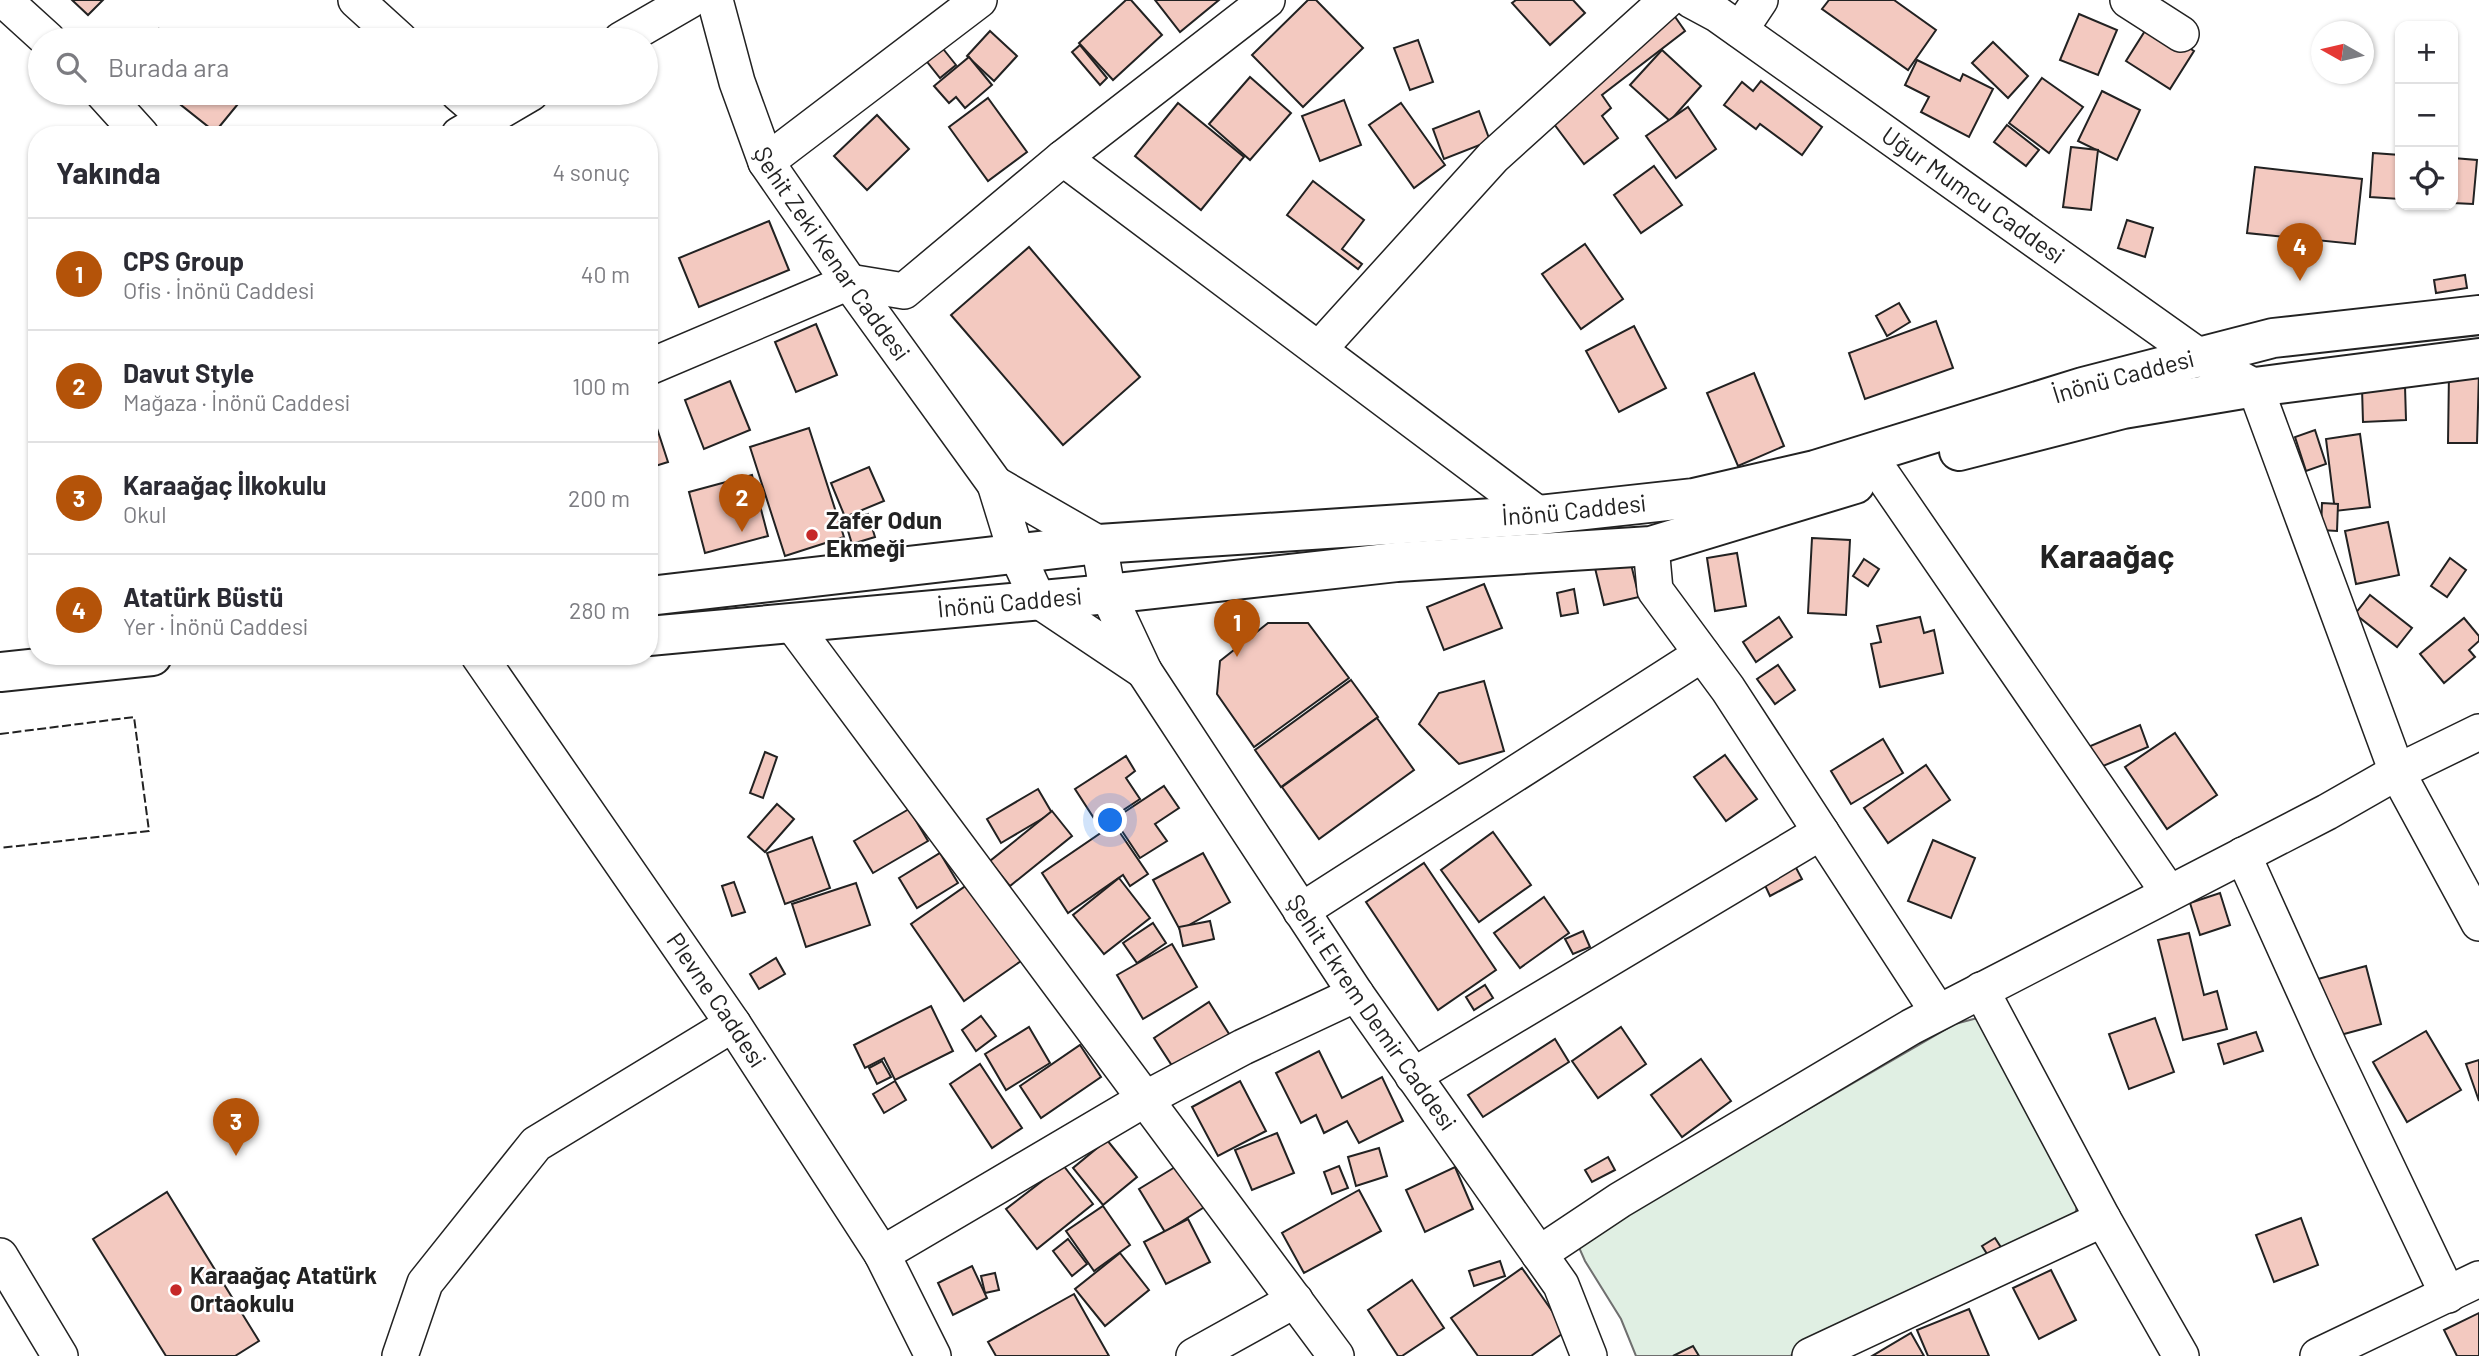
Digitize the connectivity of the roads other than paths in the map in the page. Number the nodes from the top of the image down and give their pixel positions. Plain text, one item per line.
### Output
1 (4, 0) edge
2 (356, 0) edge
3 (690, 0) edge
4 (715, 0) edge
5 (979, 0) edge
6 (1267, 0) edge
7 (1667, 0) edge
8 (1691, 0) edge
9 (1760, 0) edge
10 (2128, 0) edge
11 (35, 28) edge
12 (387, 28) edge
13 (642, 28) edge
14 (1740, 30) junction
15 (2180, 34) dead end
16 (114, 105) edge
17 (463, 105) edge
18 (511, 105) edge
19 (133, 126) edge
20 (473, 126) edge
21 (475, 126) edge
22 (1063, 158) junction
23 (766, 162) junction
24 (849, 282) junction
25 (2479, 315) edge
26 (1319, 349) junction
27 (2200, 357) junction
28 (2479, 358) edge
29 (658, 363) edge
30 (2255, 387) junction
31 (1882, 475) junction
32 (995, 484) junction
33 (1539, 515) junction
34 (1099, 544) junction
35 (1651, 546) junction
36 (1016, 552) junction
37 (1108, 594) junction
38 (658, 595) edge
39 (1038, 600) junction
40 (793, 625) junction
41 (658, 635) edge
42 (1702, 654) junction
43 (66, 665) edge
44 (485, 665) edge
45 (1144, 671) junction
46 (0, 672) edge
47 (2479, 732) edge
48 (2397, 772) junction
49 (1821, 832) junction
50 (2243, 855) junction
51 (2169, 893) junction
52 (1301, 911) junction
53 (2479, 923) edge
54 (1981, 990) junction
55 (1356, 994) junction
56 (1938, 1012) junction
57 (733, 1024) junction
58 (1413, 1076) junction
59 (1145, 1099) junction
60 (2103, 1219) junction
61 (882, 1254) junction
62 (1539, 1254) junction
63 (0, 1256) edge
64 (2479, 1279) edge
65 (2448, 1295) junction
66 (1295, 1300) junction
67 (928, 1354) edge
68 (60, 1356) edge
69 (400, 1356) edge
70 (1194, 1356) edge
71 (1336, 1356) edge
72 (1589, 1356) edge
73 (1810, 1356) edge
74 (2180, 1356) edge
75 (2318, 1356) edge

1 - 11 street
2 - 12 street
3 - 13 street
4 - 23 street, Şehit Zeki Kenar Caddesi
5 - 23 street
6 - 22 street
7 - 26 street
8 - 14 street, Uğur Mumcu Caddesi
9 - 14 street
10 - 15 street
14 - 27 street, Uğur Mumcu Caddesi
16 - 19 street
17 - 20 street
18 - 21 street
22 - 24 street
22 - 26 street
23 - 24 street, Şehit Zeki Kenar Caddesi
24 - 29 street
24 - 32 street, Şehit Zeki Kenar Caddesi
25 - 27 main road, İnönü Caddesi
26 - 33 street
27 - 30 street, Uğur Mumcu Caddesi
27 - 33 main road, İnönü Caddesi
28 - 30 main road, İnönü Caddesi
30 - 31 main road, İnönü Caddesi
30 - 48 street
31 - 35 main road, İnönü Caddesi
31 - 51 street
32 - 34 street
32 - 36 street
33 - 34 main road, İnönü Caddesi
34 - 36 main road, İnönü Caddesi
34 - 37 street
35 - 37 main road, İnönü Caddesi
35 - 42 street
36 - 38 main road, İnönü Caddesi
36 - 39 street
37 - 39 main road, İnönü Caddesi
37 - 45 street
39 - 40 main road, İnönü Caddesi
39 - 45 street
40 - 41 main road, İnönü Caddesi
40 - 59 street
42 - 49 street
42 - 52 street
43 - 46 main road
44 - 57 street, Plevne Caddesi
45 - 52 street, Şehit Ekrem Demir Caddesi
47 - 48 street
48 - 50 street
48 - 53 street
49 - 56 street
49 - 58 street
50 - 51 street
50 - 65 street
51 - 54 street
52 - 55 street, Şehit Ekrem Demir Caddesi
54 - 56 street
54 - 60 street
55 - 58 street, Şehit Ekrem Demir Caddesi
55 - 59 street
56 - 62 street
57 - 61 street, Plevne Caddesi
57 - 69 street
58 - 62 street, Şehit Ekrem Demir Caddesi
59 - 61 street
59 - 66 street
60 - 73 street
60 - 74 street
61 - 67 street, Plevne Caddesi
62 - 72 street, Şehit Ekrem Demir Caddesi
63 - 68 street
64 - 65 street
65 - 75 street
66 - 70 street
66 - 71 street

